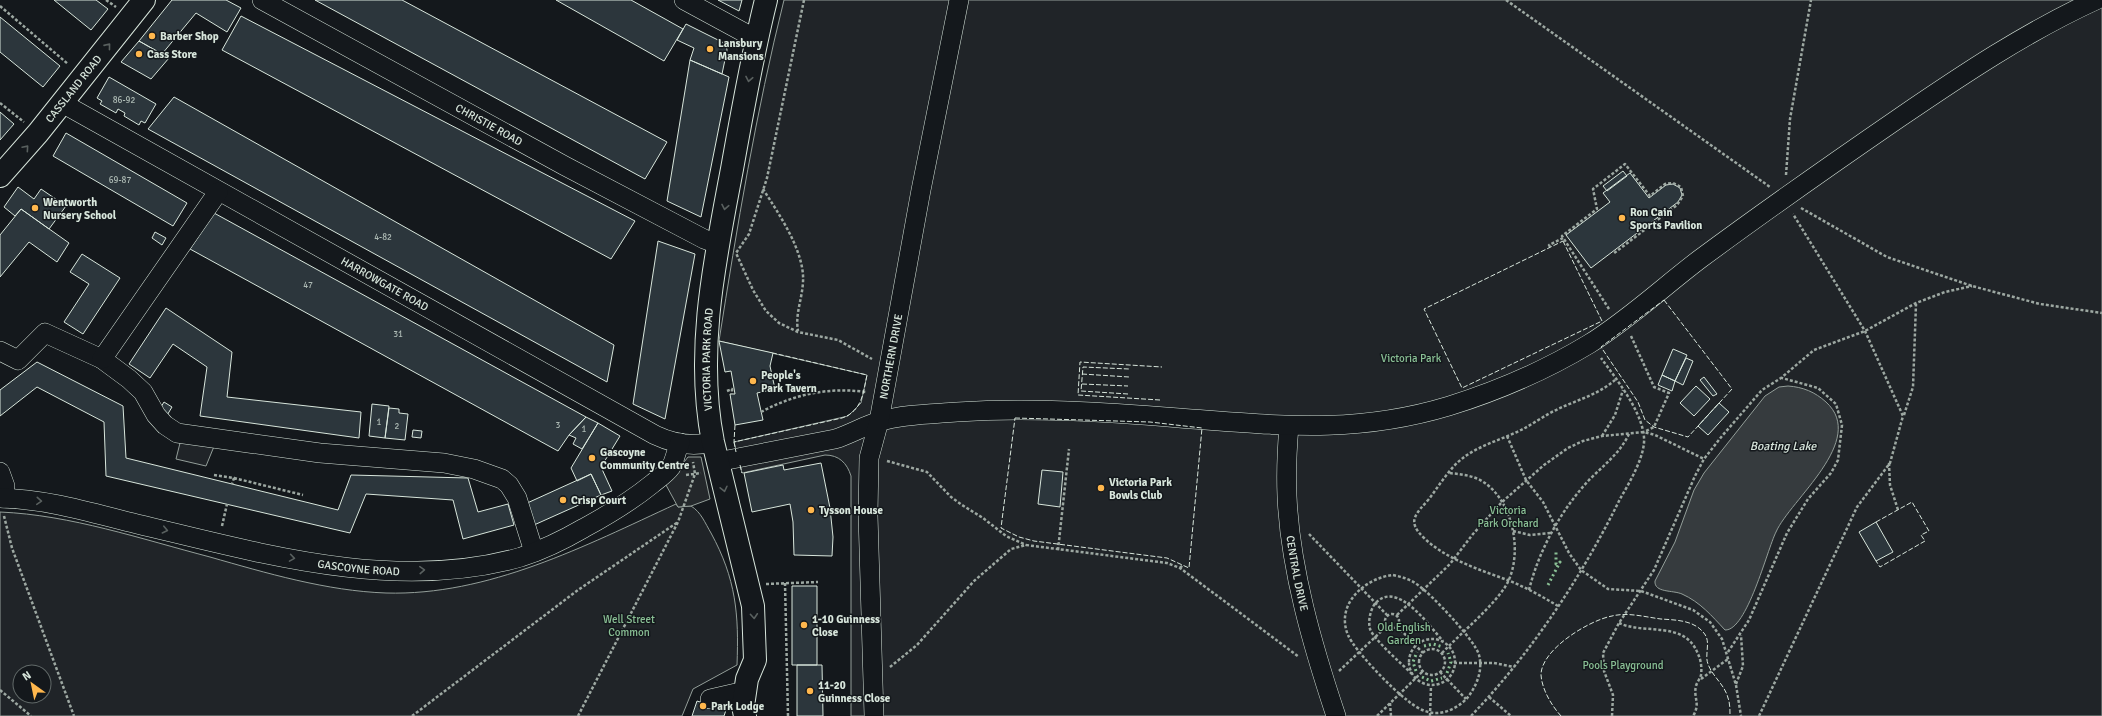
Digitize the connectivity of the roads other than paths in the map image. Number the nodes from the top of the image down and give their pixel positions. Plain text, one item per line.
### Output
1 (144, 0) edge
2 (262, 0) edge
3 (684, 0) edge
4 (766, 0) edge
5 (960, 0) edge
6 (2096, 0) edge
7 (286, 6) edge
8 (756, 38) junction
9 (62, 104) junction
10 (0, 176) edge
11 (218, 192) junction
12 (718, 244) junction
13 (0, 351) edge
14 (102, 359) junction
15 (879, 421) junction
16 (1289, 426) junction
17 (686, 450) junction
18 (711, 459) junction
19 (0, 472) edge
20 (3, 504) edge
21 (534, 552) junction
22 (710, 698) dead end
23 (745, 705) edge
24 (874, 716) edge
25 (1336, 716) edge

9 -> 1 main road, CASSLAND ROAD
2 - 7 street, CHRISTIE ROAD
3 - 8 street
4 - 8 main road, VICTORIA PARK ROAD
5 - 15 street, NORTHERN DRIVE
6 - 16 street, HARROWGATE ROAD
7 - 12 street, CHRISTIE ROAD
8 -> 12 main road, VICTORIA PARK ROAD
10 -> 9 main road, CASSLAND ROAD
9 - 11 street, HARROWGATE ROAD
11 - 14 street
11 - 17 street, HARROWGATE ROAD
12 - 18 main road, VICTORIA PARK ROAD
13 - 14 street
14 - 21 street
15 - 16 street, HARROWGATE ROAD
15 - 18 street, HARROWGATE ROAD
15 - 24 street, NORTHERN DRIVE
16 - 25 street, CENTRAL DRIVE
17 - 18 street, HARROWGATE ROAD
17 - 21 street, GASCOYNE ROAD
18 -> 23 main road, VICTORIA PARK ROAD
19 - 20 street
20 -> 21 street, GASCOYNE ROAD
22 - 23 street

